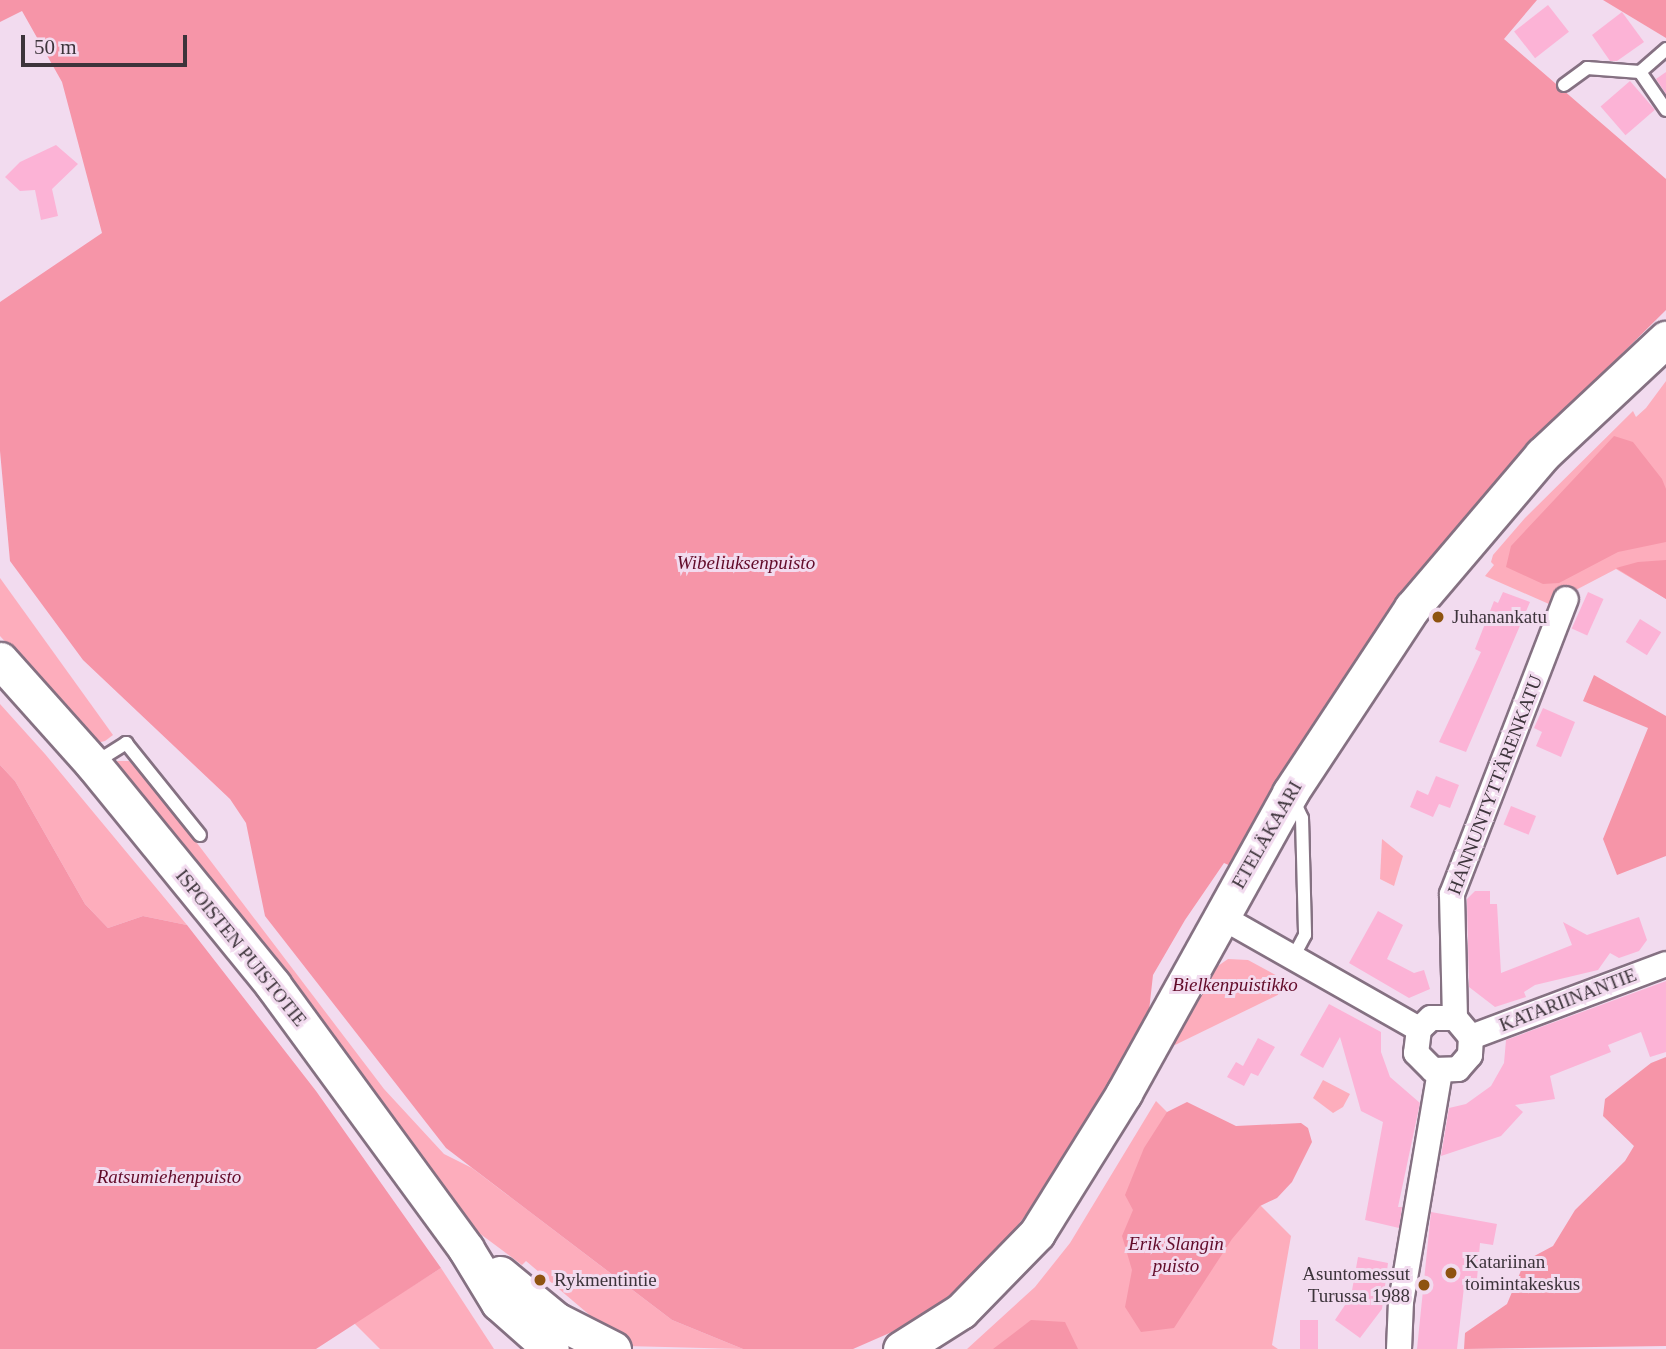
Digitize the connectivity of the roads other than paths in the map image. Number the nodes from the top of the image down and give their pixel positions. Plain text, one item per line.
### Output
1 (1666, 49) edge
2 (1640, 72) junction
3 (1564, 85) dead end
4 (1666, 110) edge
5 (1666, 339) edge
6 (1566, 599) dead end
7 (0, 660) edge
8 (93, 764) junction
9 (1290, 793) junction
10 (200, 835) dead end
11 (1220, 916) junction
12 (1293, 958) junction
13 (1666, 964) edge
14 (1463, 1028) junction
15 (1419, 1029) junction
16 (1440, 1072) junction
17 (466, 1249) junction
18 (551, 1349) edge
19 (613, 1349) edge
20 (901, 1349) edge
21 (1399, 1349) edge

1 - 2 lane
2 - 3 lane
2 - 4 lane
5 - 9 main road, ETELÄKAARI
6 - 14 street, HANNUNTYTTÄRENKATU
7 - 8 main road, ISPOISTEN PUISTOTIE
8 - 10 lane
8 - 17 main road, ISPOISTEN PUISTOTIE
9 - 11 main road, ETELÄKAARI
9 - 12 lane
11 - 12 street
11 - 20 main road, ETELÄKAARI
12 - 15 street
13 - 14 street, KATARIINANTIE
14 - 15 street
14 - 16 street
15 - 16 street
16 - 21 street
17 - 18 main road, ISPOISTEN PUISTOTIE
17 - 19 main road, ISPOISTEN PUISTOTIE

